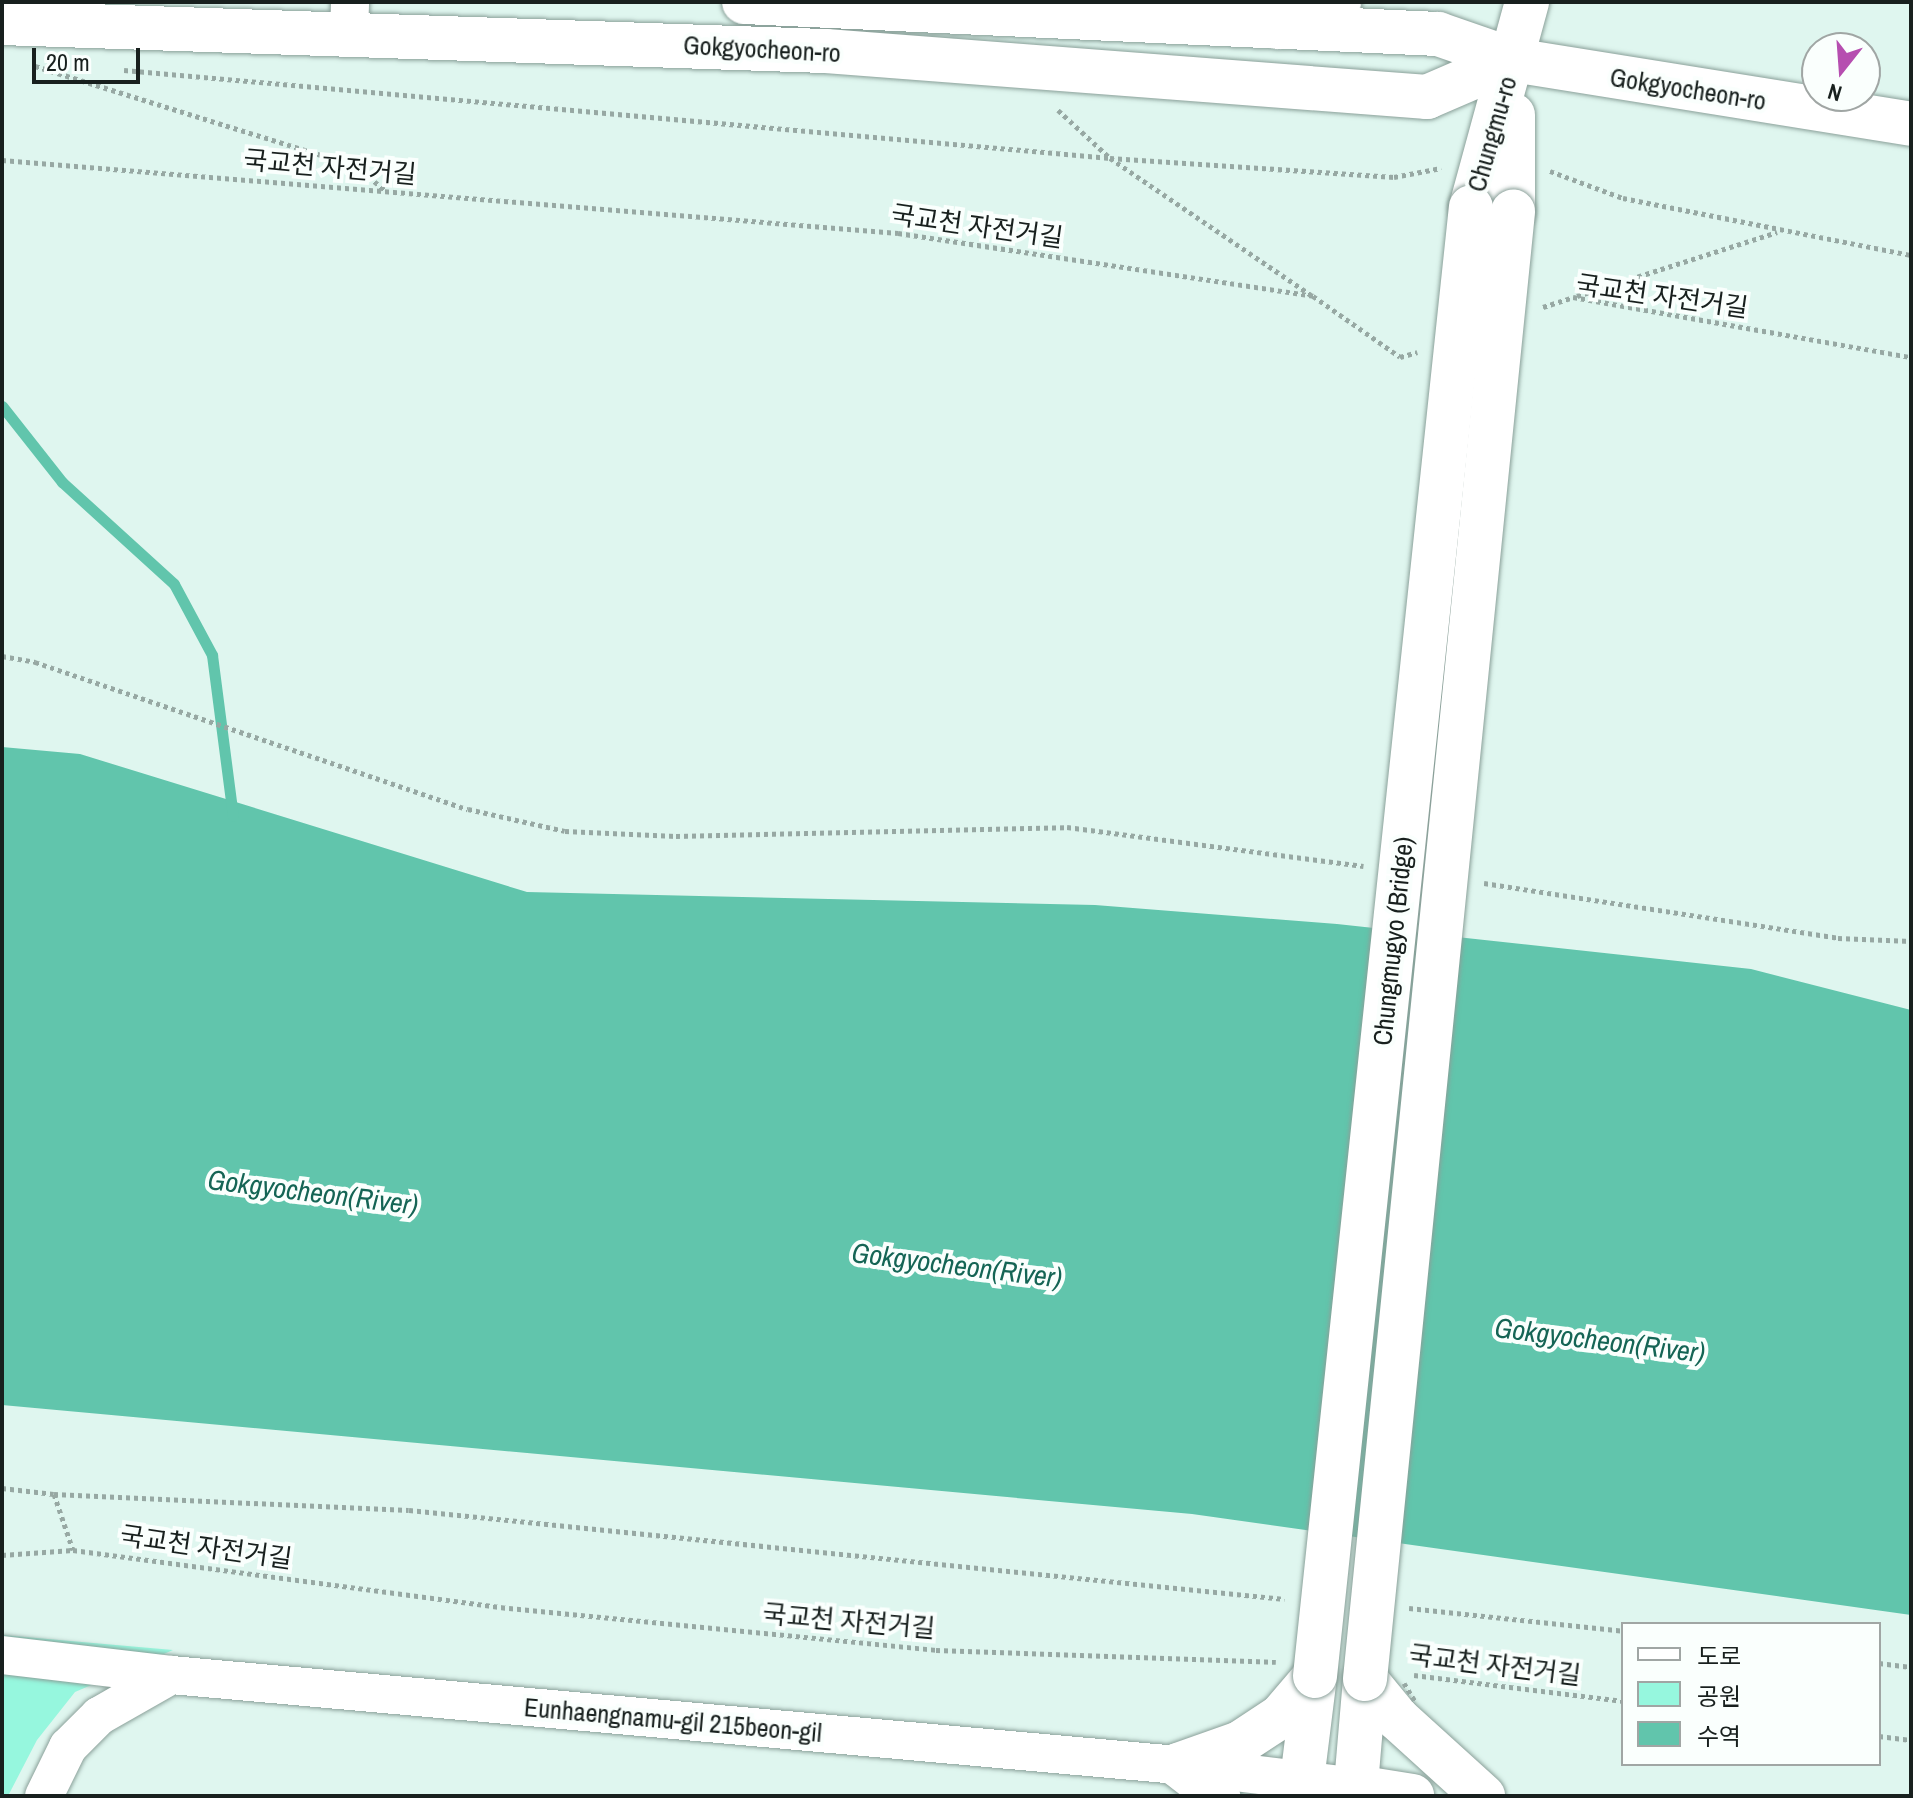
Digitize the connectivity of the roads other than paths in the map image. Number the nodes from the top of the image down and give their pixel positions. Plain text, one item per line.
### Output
1 (744, 2) edge
2 (1339, 2) edge
3 (1527, 2) edge
4 (350, 17) edge
5 (1277, 27) junction
6 (10, 42) edge
7 (1513, 60) junction
8 (1911, 124) edge
9 (1492, 209) junction
10 (2, 1655) edge
11 (1298, 1669) junction
12 (171, 1675) junction
13 (1384, 1677) junction
14 (1178, 1765) junction
15 (1300, 1789) edge
16 (1355, 1792) edge
17 (44, 1796) edge
18 (1218, 1796) edge
19 (1412, 1796) edge
20 (1483, 1796) edge

1 - 5 main road, Gokgyocheon-ro
2 - 5 main road
3 - 7 main road, Chungmu-ro
4 - 6 main road, Gokgyocheon-ro
4 - 7 main road, Gokgyocheon-ro
5 - 7 main road, Gokgyocheon-ro
7 - 8 main road, Gokgyocheon-ro
7 - 9 main road, Chungmu-ro
9 - 11 main road, Chungmugyo (Bridge), bridge
9 - 13 main road, Chungmugyo (Bridge), bridge
10 - 12 street, Eunhaengnamu-gil 215beon-gil
11 - 14 main road
11 - 15 main road
12 - 14 street, Eunhaengnamu-gil 215beon-gil
12 - 17 street
13 - 16 main road
13 - 20 main road
14 - 15 street, Eunhaengnamu-gil 215beon-gil
14 - 18 main road
15 - 16 street, Eunhaengnamu-gil 215beon-gil
16 - 19 main road

